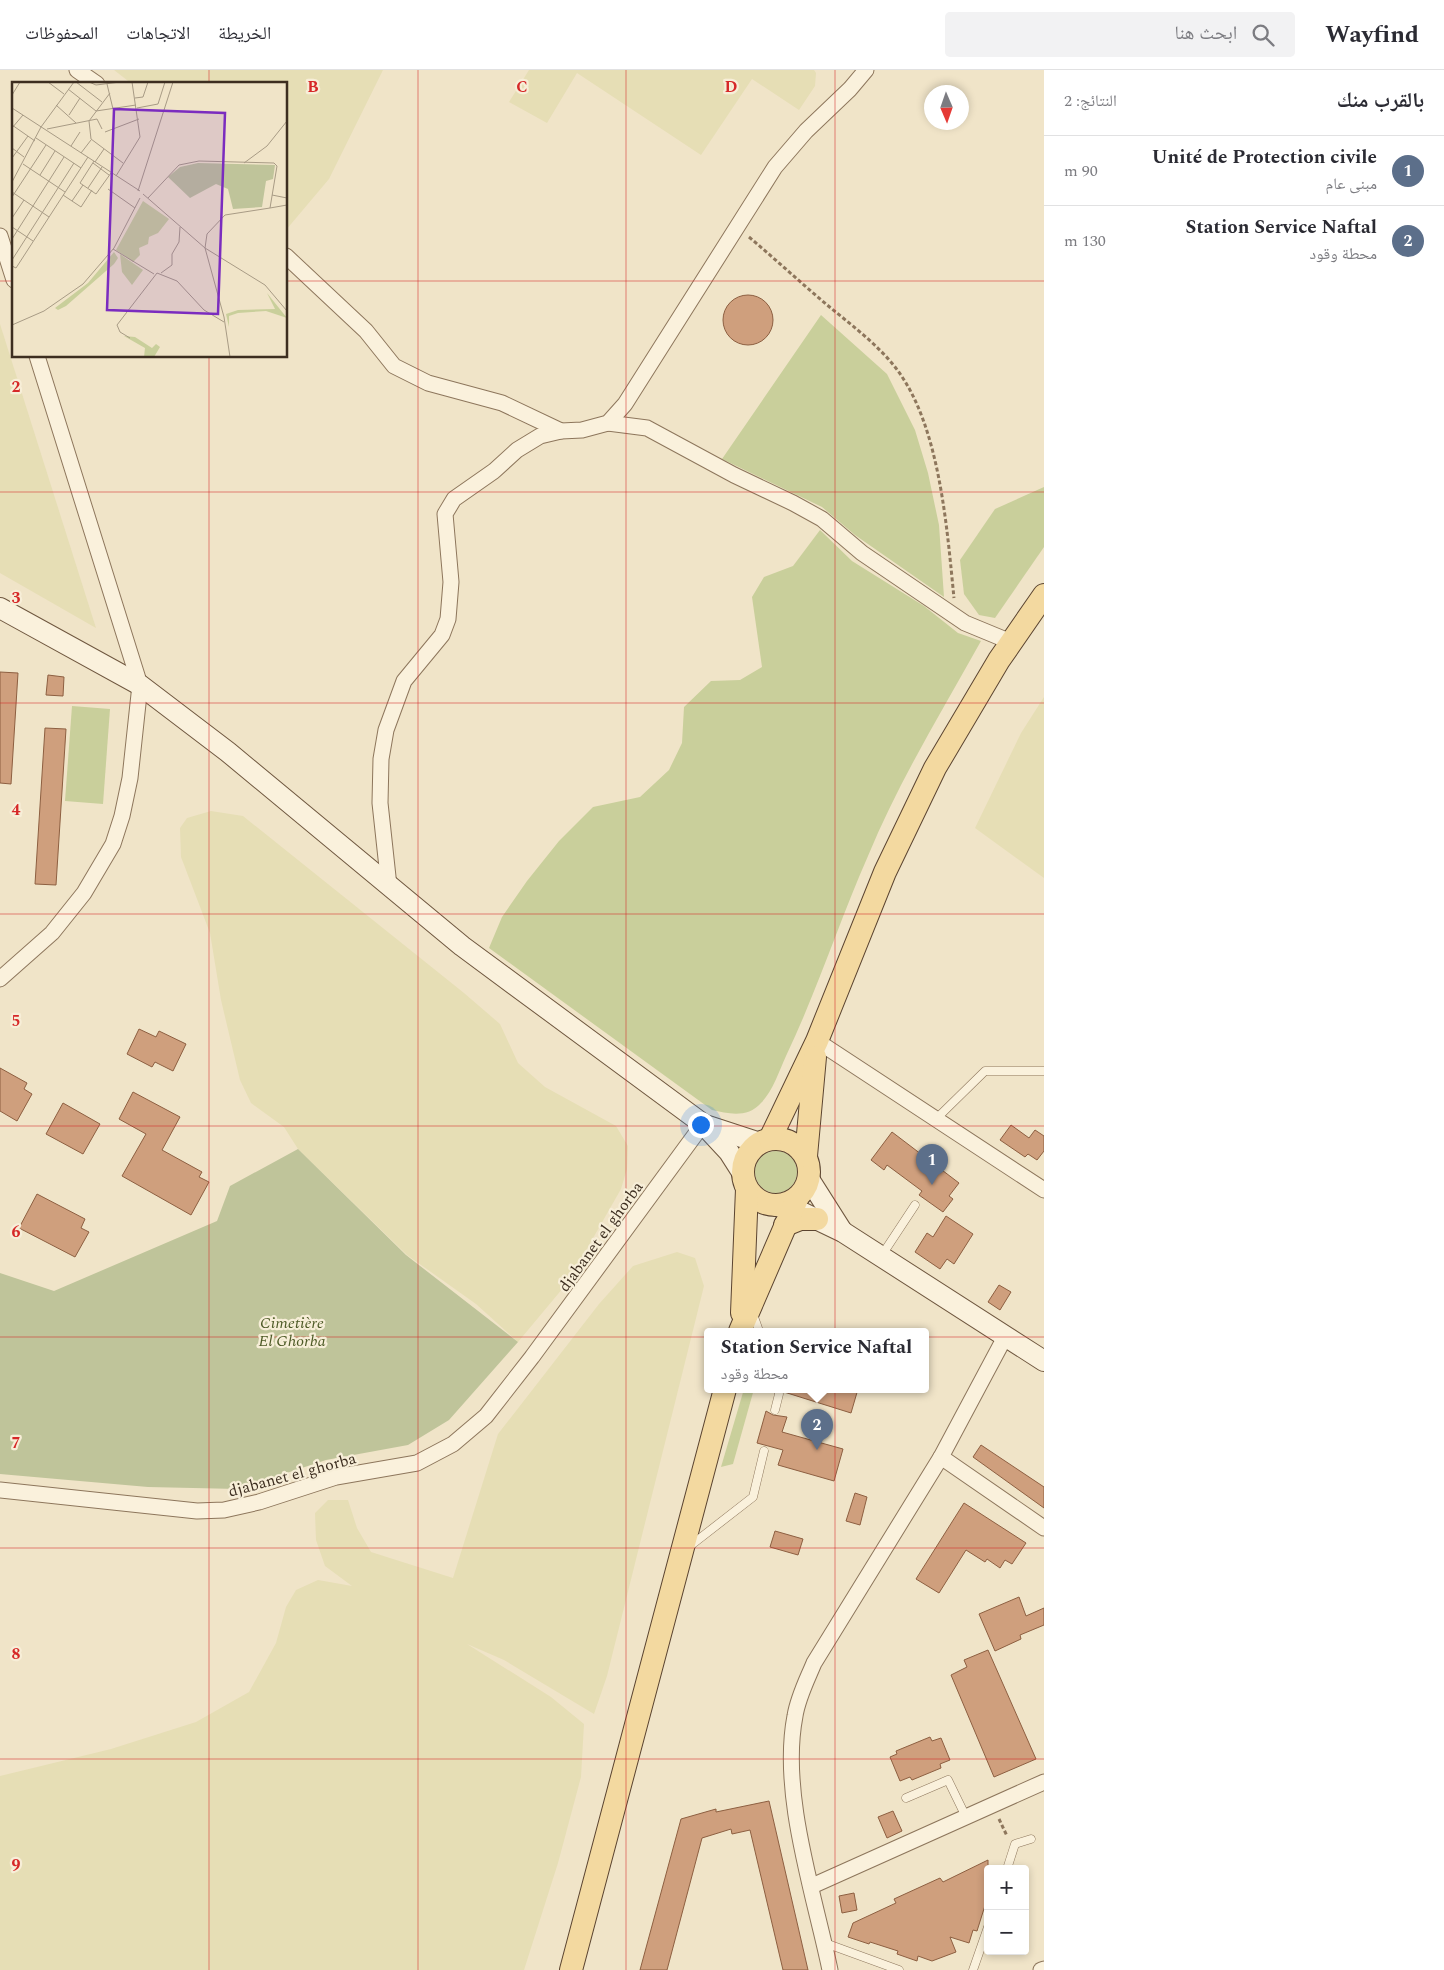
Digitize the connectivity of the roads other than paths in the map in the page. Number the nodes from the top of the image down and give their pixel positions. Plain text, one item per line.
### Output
1 (77, 70) edge
2 (866, 70) edge
3 (94, 82) edge
4 (0, 236) edge
5 (288, 258) edge
6 (12, 274) edge
7 (38, 358) edge
8 (608, 423) junction
9 (562, 431) junction
10 (1044, 595) edge
11 (0, 608) edge
12 (1011, 642) junction
13 (140, 685) junction
14 (389, 886) junction
15 (0, 979) edge
16 (817, 1041) junction
17 (1044, 1071) edge
18 (936, 1119) junction
19 (703, 1124) junction
20 (765, 1141) junction
21 (806, 1156) junction
22 (810, 1179) junction
23 (745, 1181) junction
24 (1044, 1190) edge
25 (915, 1204) dead end
26 (788, 1209) junction
27 (817, 1219) joint
28 (843, 1232) junction
29 (881, 1256) junction
30 (747, 1328) edge
31 (747, 1328) edge
32 (1005, 1337) junction
33 (1044, 1362) edge
34 (724, 1393) edge
35 (779, 1393) edge
36 (775, 1410) dead end
37 (764, 1451) dead end
38 (941, 1458) junction
39 (0, 1490) edge
40 (1044, 1528) edge
41 (682, 1552) junction
42 (1044, 1782) edge
43 (906, 1798) dead end
44 (966, 1817) junction
45 (1031, 1839) dead end
46 (1009, 1865) edge
47 (812, 1886) junction
48 (984, 1938) edge
49 (825, 1943) junction
50 (571, 1970) edge
51 (830, 1970) edge
52 (899, 1970) edge
53 (973, 1970) edge

1 - 3 street
2 - 8 street
4 - 6 street
5 - 9 street
7 - 13 street
8 - 9 street
8 - 12 street
9 - 14 street
10 - 12 main road
11 - 13 main road
12 - 16 main road
13 - 14 main road
13 - 15 street
14 - 19 main road
16 - 18 street
16 - 20 main road
16 - 21 main road
17 - 18 lane
18 - 24 street
19 - 20 main road
19 - 23 main road
19 - 39 street, djabanet el ghorba
20 - 21 main road
20 - 23 main road
21 - 22 main road
22 - 26 main road
22 - 28 main road
23 - 26 main road
23 - 30 main road
25 - 29 lane
26 - 27 main road
26 - 31 main road
27 - 28 main road
28 - 29 main road
29 - 32 main road
32 - 33 main road
32 - 38 street
34 - 41 main road
35 - 36 lane
37 - 41 lane
38 - 40 street
38 - 47 street
41 - 50 main road
42 - 44 street
43 - 44 lane
44 - 47 street
45 - 46 lane
47 - 49 street
48 - 53 lane
49 - 51 street
49 - 52 lane

